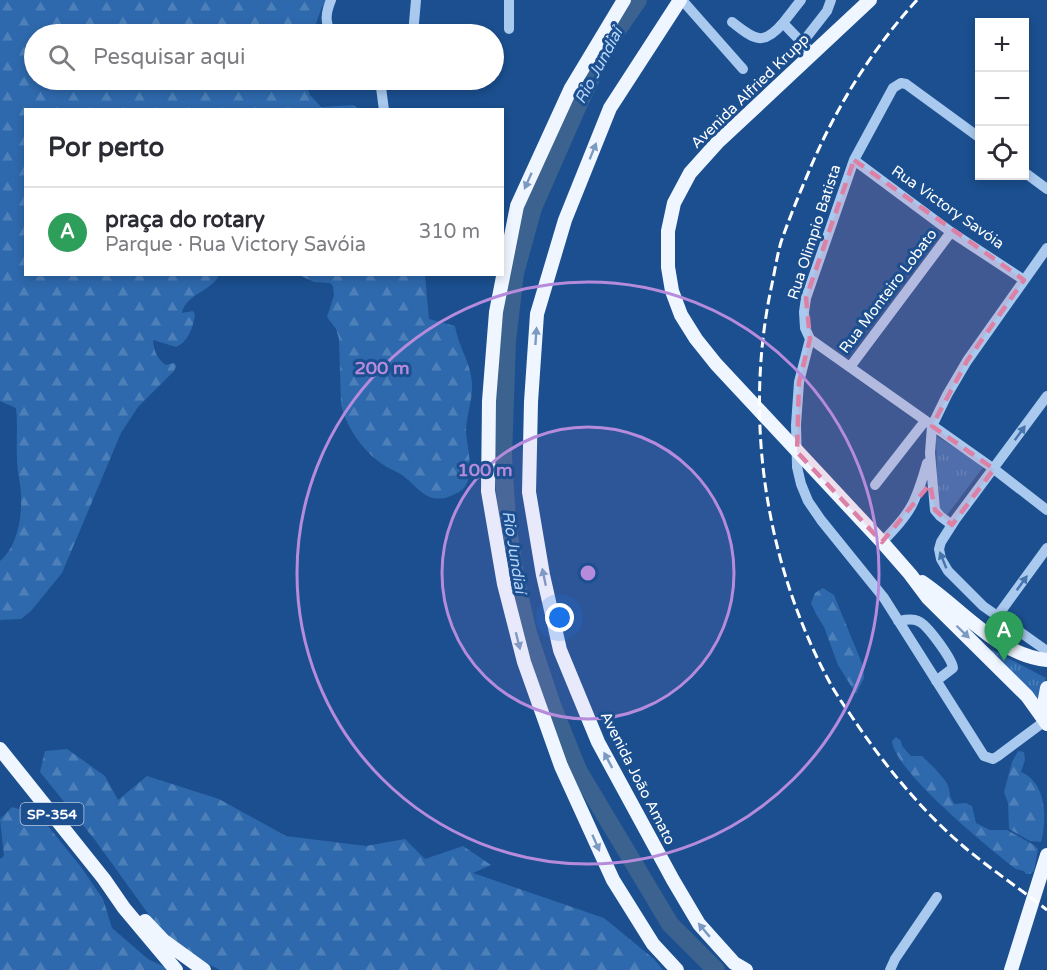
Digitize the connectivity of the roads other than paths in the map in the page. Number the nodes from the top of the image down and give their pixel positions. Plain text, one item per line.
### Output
1 (331, 0) edge
2 (416, 0) edge
3 (509, 0) edge
4 (624, 0) edge
5 (681, 0) edge
6 (801, 0) edge
7 (831, 0) edge
8 (854, 0) edge
9 (870, 0) edge
10 (854, 16) junction
11 (732, 22) dead end
12 (783, 23) junction
13 (327, 24) edge
14 (414, 24) edge
15 (508, 29) dead end
16 (802, 43) junction
17 (813, 54) junction
18 (743, 69) dead end
19 (381, 90) edge
20 (384, 108) edge
21 (975, 134) edge
22 (854, 160) junction
23 (1029, 176) edge
24 (1047, 189) edge
25 (951, 232) junction
26 (1047, 248) edge
27 (504, 272) edge
28 (503, 276) edge
29 (1024, 280) junction
30 (810, 339) junction
31 (850, 367) junction
32 (1047, 396) edge
33 (928, 423) junction
34 (930, 453) junction
35 (994, 470) junction
36 (875, 485) dead end
37 (1047, 510) edge
38 (952, 525) junction
39 (882, 542) junction
40 (1047, 548) edge
41 (910, 574) junction
42 (996, 618) junction
43 (898, 621) junction
44 (1047, 651) edge
45 (1047, 660) edge
46 (936, 681) junction
47 (1047, 688) edge
48 (1046, 722) edge
49 (0, 749) edge
50 (1047, 855) edge
51 (104, 879) junction
52 (937, 897) dead end
53 (176, 970) edge
54 (204, 970) edge
55 (677, 970) edge
56 (746, 970) edge
57 (890, 970) edge
58 (1011, 970) edge

1 - 13 street
2 - 14 street
3 - 15 street
4 -> 27 main road
5 - 18 street
56 -> 5 main road, Avenida João Amato
6 - 12 street
7 - 16 street
8 - 10 main road
9 - 10 main road, Avenida Alfried Krupp
10 - 17 main road, Avenida Alfried Krupp
11 - 12 street
12 - 16 street
16 - 17 street
17 - 39 main road, Avenida Alfried Krupp
19 - 20 street
21 - 22 street, Rua Olimpio Batista
22 - 25 street, Rua Victory Savóia
22 - 30 street, Rua Olimpio Batista
23 - 24 street
25 - 29 street, Rua Victory Savóia
25 - 31 street, Rua Monteiro Lobato
26 - 29 street
28 -> 55 main road
29 - 33 street
30 - 31 street
30 - 43 street, Rua Olimpio Batista
31 - 33 street
35 -> 32 street
33 - 34 street
33 - 35 street
33 - 36 street
34 - 38 street
34 - 39 street
35 - 37 street
35 - 38 street
42 -> 38 street
39 - 41 main road, Avenida Alfried Krupp
42 -> 40 street
41 - 45 main road
41 -> 48 main road
42 - 44 street
43 - 46 street, Rua Olimpio Batista
43 - 46 street
46 - 48 street, Rua Olimpio Batista
47 - 48 main road
49 - 51 main road, SP-354
50 - 58 main road
51 - 53 main road, SP-354
51 - 54 main road, SP-354
52 - 57 street

